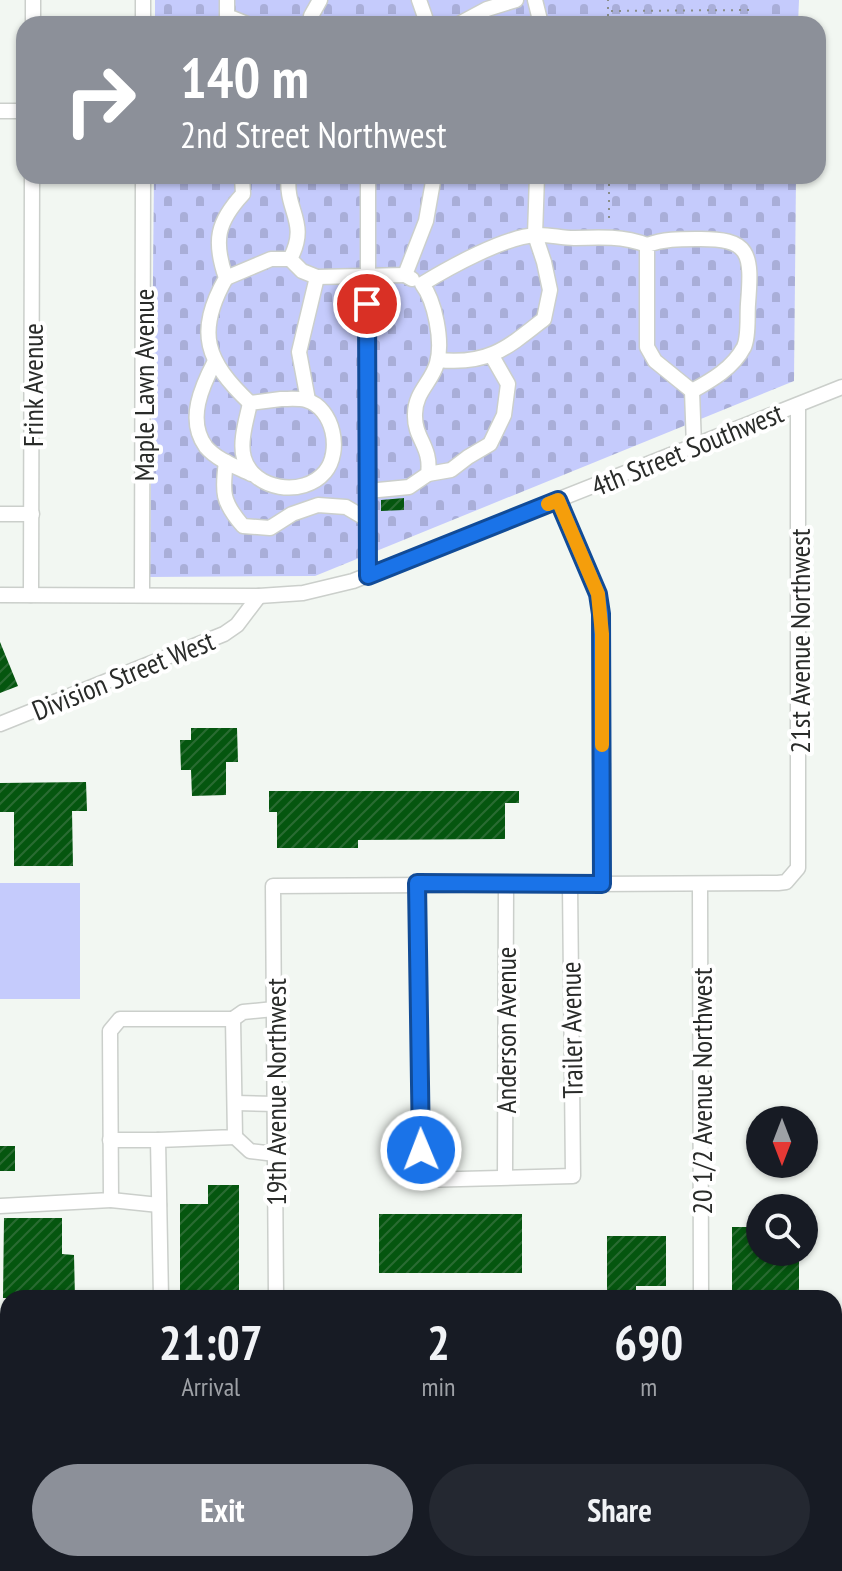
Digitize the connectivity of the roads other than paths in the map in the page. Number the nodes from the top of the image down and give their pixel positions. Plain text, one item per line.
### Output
1 (516, 0) edge
2 (474, 16) edge
3 (32, 184) edge
4 (143, 184) edge
5 (242, 184) edge
6 (288, 184) edge
7 (368, 184) edge
8 (433, 184) edge
9 (537, 184) edge
10 (535, 235) junction
11 (647, 245) junction
12 (290, 259) junction
13 (405, 275) junction
14 (367, 276) junction
15 (317, 277) junction
16 (226, 278) junction
17 (422, 284) junction
18 (492, 356) junction
19 (438, 360) junction
20 (215, 361) junction
21 (842, 387) edge
22 (692, 391) junction
23 (308, 400) junction
24 (250, 403) junction
25 (798, 405) junction
26 (694, 446) junction
27 (226, 462) junction
28 (251, 474) junction
29 (428, 474) junction
30 (368, 491) junction
31 (558, 500) junction
32 (0, 514) edge
33 (32, 514) junction
34 (368, 520) junction
35 (368, 576) junction
36 (0, 595) edge
37 (31, 595) junction
38 (142, 595) junction
39 (259, 596) junction
40 (0, 724) edge
41 (417, 883) junction
42 (506, 884) junction
43 (570, 884) junction
44 (602, 884) junction
45 (700, 885) junction
46 (274, 1009) junction
47 (233, 1019) junction
48 (235, 1103) junction
49 (275, 1104) junction
50 (235, 1137) junction
51 (110, 1140) junction
52 (158, 1140) junction
53 (275, 1154) junction
54 (505, 1177) junction
55 (111, 1200) junction
56 (159, 1205) junction
57 (0, 1206) edge
58 (161, 1290) edge
59 (276, 1290) edge
60 (701, 1290) edge

1 - 2 street
3 - 33 street, Frink Avenue
4 - 38 street, Maple Lawn Avenue
5 - 16 street
6 - 12 street
7 - 14 street
8 - 13 street
9 - 10 street
10 - 11 street
10 - 17 street
10 - 18 street
11 - 22 street
11 - 22 street
12 - 15 street
12 - 16 street
13 - 14 street
13 - 17 street
14 - 15 street
14 - 30 street
15 - 23 street
16 - 20 street
17 - 19 street
18 - 19 street
18 - 29 street
19 - 29 street
20 - 24 street
20 - 27 street
21 - 25 street, 4th Street Southwest
22 - 26 street
23 - 24 street
23 - 28 street
24 - 28 street
25 - 26 street, 4th Street Southwest
25 - 45 street, 21st Avenue Northwest
26 - 31 street, 4th Street Southwest
27 - 28 street
27 - 34 street
29 - 30 street
30 - 34 street
31 - 35 street, 4th Street Southwest
31 - 44 street
32 - 33 street
33 - 37 street, Frink Avenue
34 - 35 street
35 - 39 street, 4th Street Southwest
36 - 37 street, Division Street West
37 - 38 street, Division Street West
38 - 39 street, Division Street West
39 - 40 street, Division Street West
41 - 42 street
41 - 46 street, 19th Avenue Northwest
41 - 54 street
42 - 43 street
42 - 54 street, Anderson Avenue
43 - 44 street
43 - 54 street, Trailer Avenue
44 - 45 street
45 - 60 street, 20 1/2 Avenue Northwest
46 - 47 street
46 - 49 street, 19th Avenue Northwest
47 - 48 street
47 - 51 street
48 - 49 street
48 - 50 street
49 - 53 street, 19th Avenue Northwest
50 - 52 street
50 - 53 street
51 - 52 street
51 - 55 street
52 - 56 street
53 - 59 street, 19th Avenue Northwest
55 - 56 street
55 - 57 street
56 - 58 street

